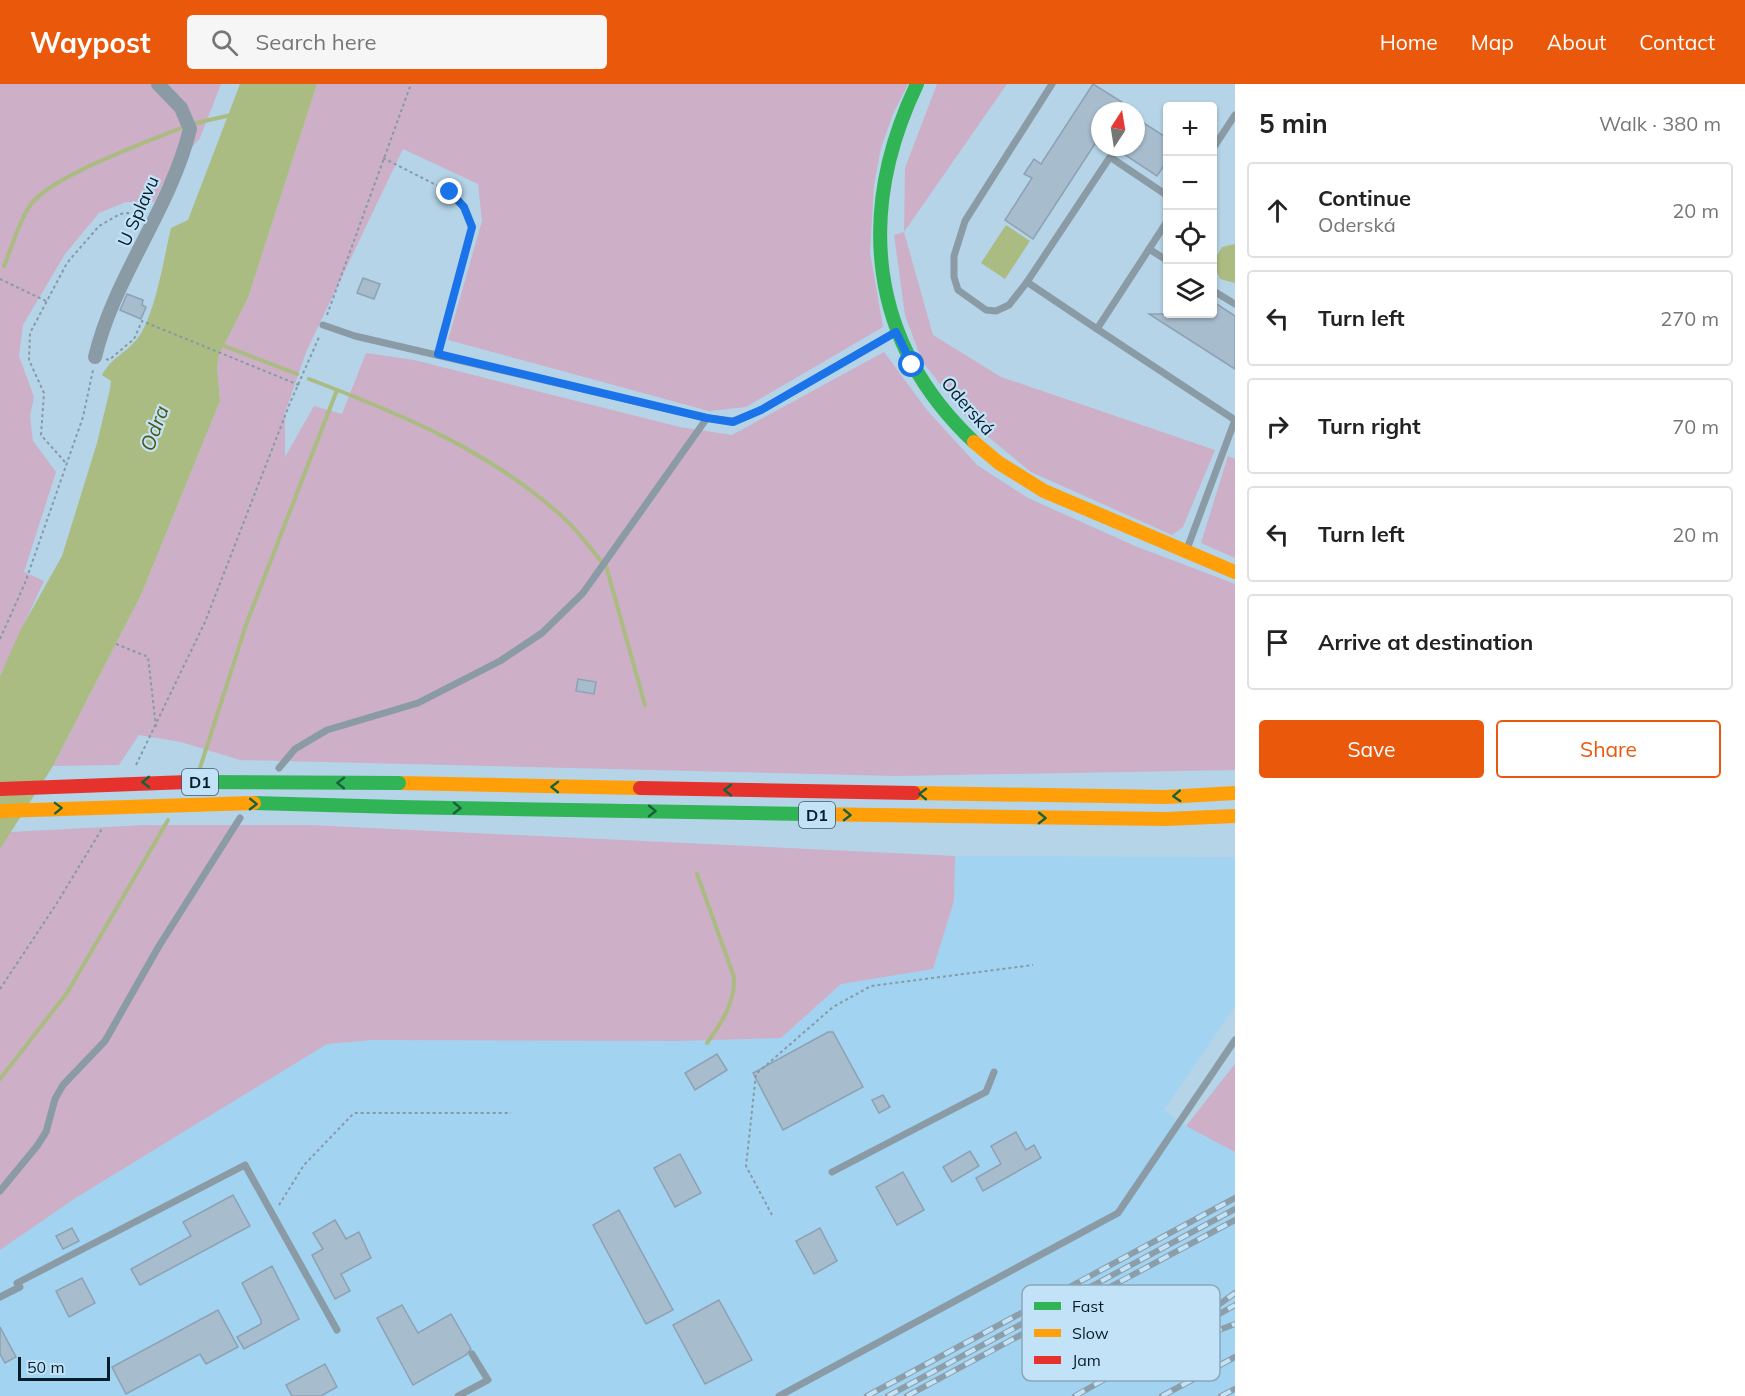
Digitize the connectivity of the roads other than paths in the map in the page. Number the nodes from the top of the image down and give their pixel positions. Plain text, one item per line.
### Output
1 (158, 84) edge
2 (917, 84) edge
3 (1052, 84) edge
4 (1235, 116) edge
5 (1217, 143) edge
6 (1163, 193) edge
7 (1163, 226) edge
8 (1149, 249) junction
9 (1163, 258) edge
10 (1027, 282) junction
11 (1217, 293) edge
12 (1235, 304) edge
13 (323, 325) road end
14 (1097, 329) junction
15 (896, 332) junction
16 (95, 357) road end
17 (707, 418) junction
18 (1235, 420) edge
19 (1186, 551) junction
20 (1235, 572) edge
21 (279, 768) dead end
22 (0, 789) edge
23 (1235, 793) edge
24 (0, 811) edge
25 (1235, 816) edge
26 (240, 818) dead end
27 (1235, 1040) edge
28 (994, 1072) dead end
29 (832, 1172) dead end
30 (0, 1191) edge
31 (0, 1297) edge
32 (337, 1330) dead end
33 (472, 1354) dead end
34 (458, 1396) edge
35 (779, 1396) edge

1 - 16 street, U Splavu
2 - 15 main road, Oderská
3 - 10 lane
4 - 5 lane
6 - 10 lane
7 - 8 lane
8 - 9 lane
8 - 14 lane
10 - 14 lane
11 - 12 lane
13 - 17 lane
14 - 18 lane
15 - 17 lane
15 - 19 main road, Oderská
17 - 21 lane
18 - 19 lane
19 - 20 main road, Oderská
23 -> 22 main road, D1, bridge
24 -> 25 main road, D1, bridge
26 - 30 lane
27 - 35 lane
28 - 29 lane
31 - 32 lane
33 - 34 lane

